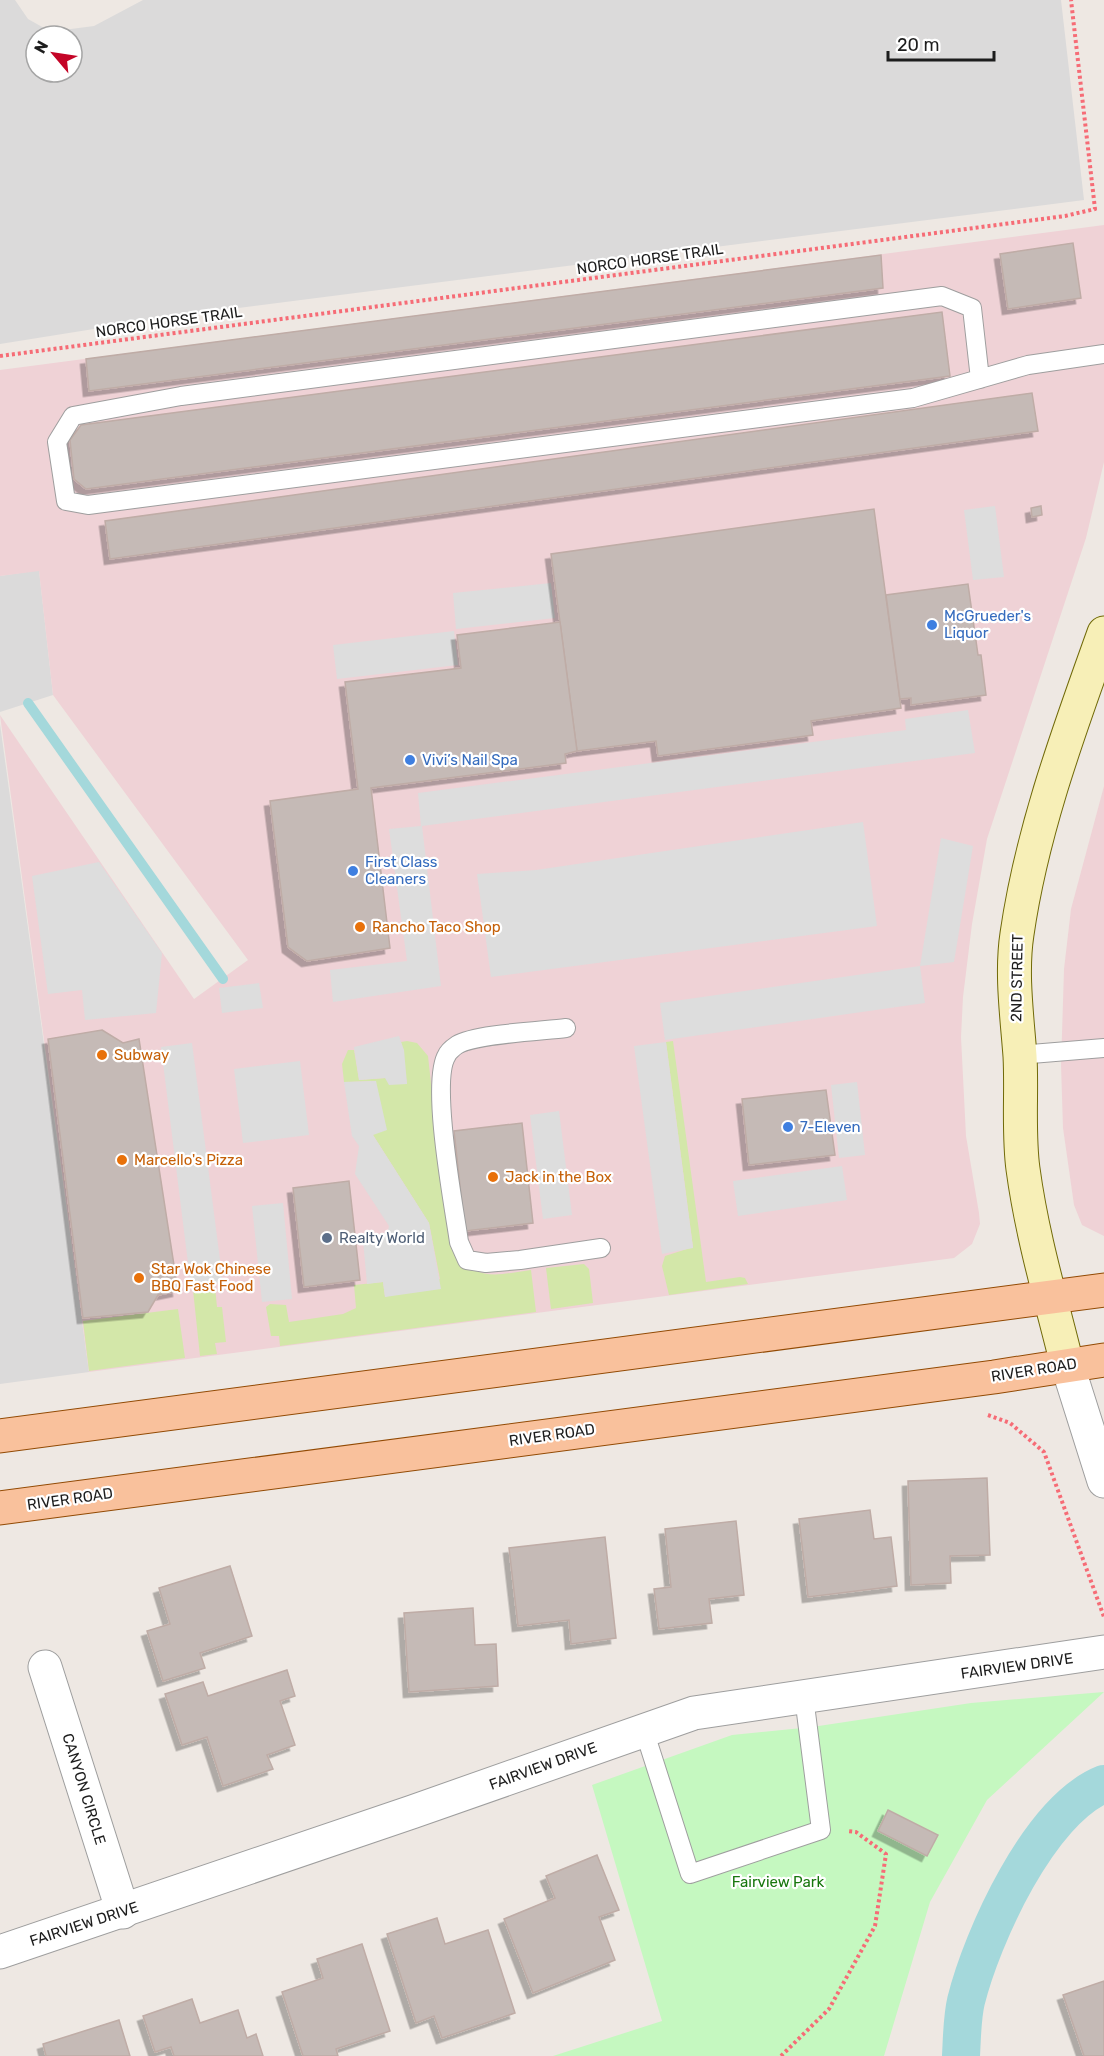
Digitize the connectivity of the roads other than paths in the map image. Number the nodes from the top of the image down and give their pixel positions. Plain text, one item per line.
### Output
1 (1104, 354) edge
2 (980, 379) junction
3 (1104, 633) edge
4 (566, 1028) dead end
5 (1104, 1048) edge
6 (1020, 1055) junction
7 (601, 1248) dead end
8 (1104, 1290) edge
9 (1051, 1297) junction
10 (1104, 1360) edge
11 (1067, 1364) junction
12 (0, 1436) edge
13 (1104, 1480) edge
14 (0, 1508) edge
15 (1104, 1652) edge
16 (45, 1667) dead end
17 (804, 1697) junction
18 (644, 1730) junction
19 (123, 1912) junction
20 (0, 1952) edge

1 - 2 lane
2 - 2 lane
3 - 6 street, 2ND STREET
4 - 7 lane
5 - 6 lane
6 - 9 street, 2ND STREET
8 - 9 main road
9 - 11 street, 2ND STREET
9 - 12 main road
10 - 11 main road, RIVER ROAD
11 - 13 street
11 - 14 main road, RIVER ROAD
15 - 17 street, FAIRVIEW DRIVE
16 - 19 street, CANYON CIRCLE
17 - 18 street, FAIRVIEW DRIVE
17 - 18 lane
18 - 19 street, FAIRVIEW DRIVE
19 - 20 street, FAIRVIEW DRIVE

